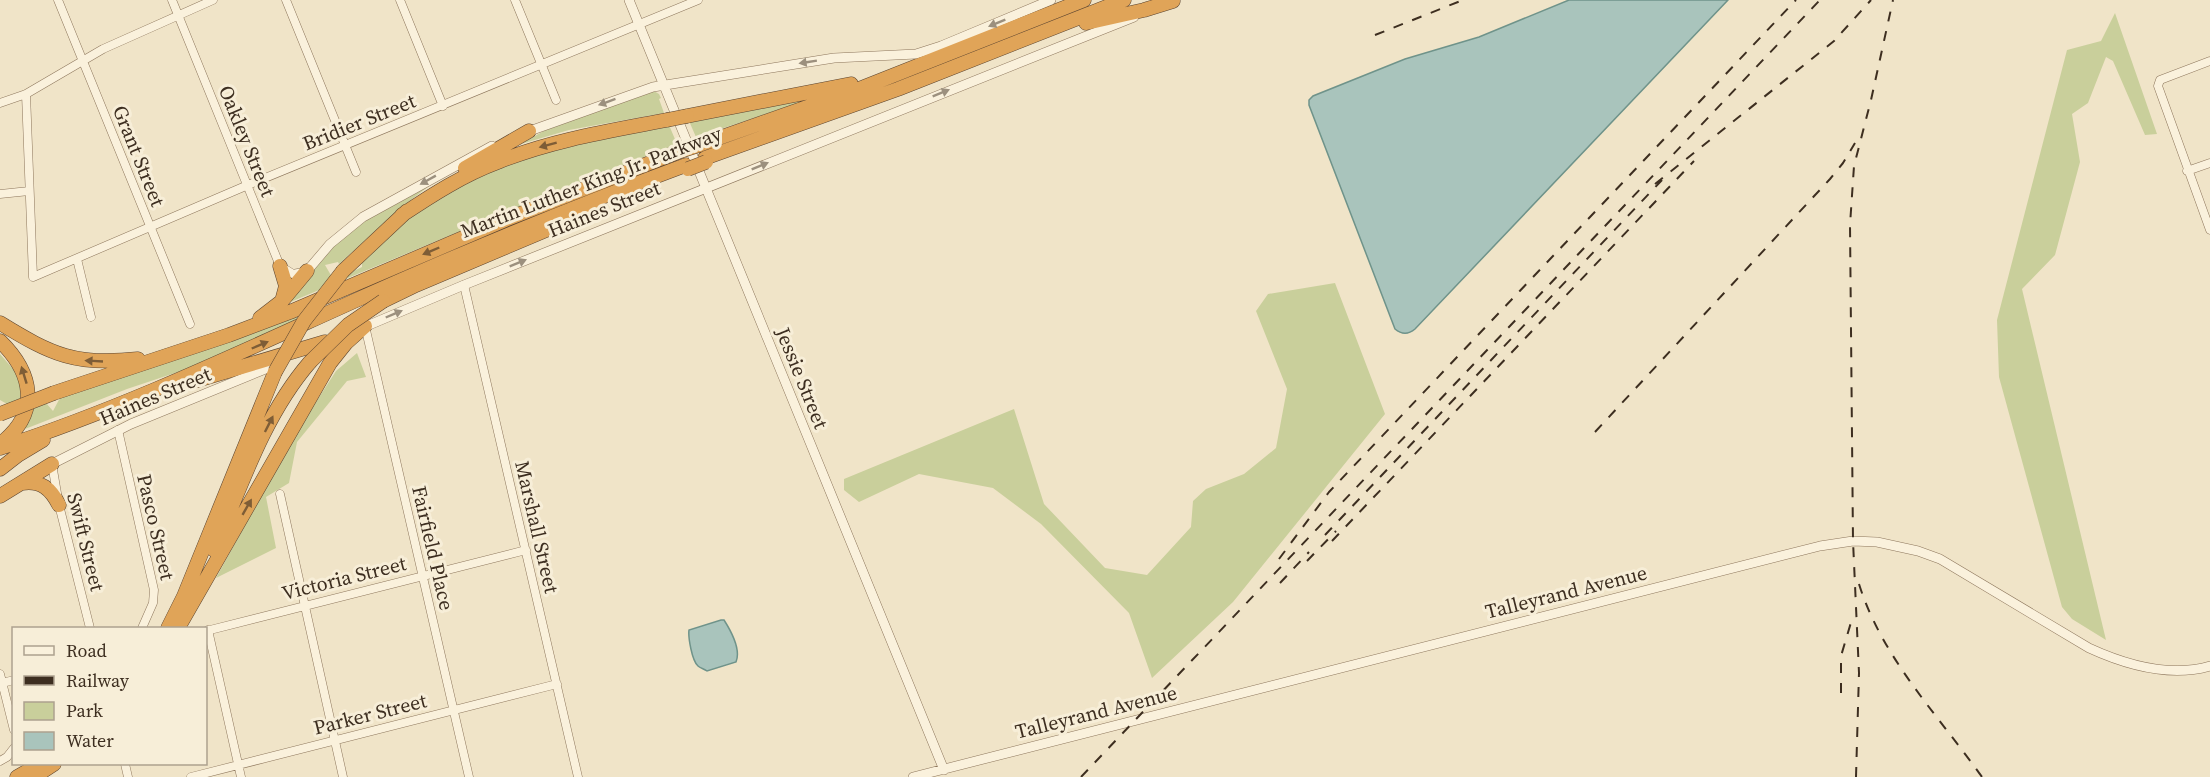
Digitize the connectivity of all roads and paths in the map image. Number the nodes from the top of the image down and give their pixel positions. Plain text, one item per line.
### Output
1 (58, 0) edge
2 (172, 0) edge
3 (213, 0) edge
4 (286, 0) edge
5 (400, 0) edge
6 (515, 0) edge
7 (628, 0) edge
8 (698, 0) edge
9 (1037, 0) edge
10 (1051, 0) edge
11 (1084, 0) edge
12 (1124, 0) edge
13 (1174, 0) edge
14 (1029, 10) junction
15 (178, 14) junction
16 (639, 25) junction
17 (1032, 36) junction
18 (82, 61) junction
19 (2210, 61) edge
20 (542, 65) junction
21 (888, 77) junction
22 (663, 85) junction
23 (26, 94) junction
24 (556, 100) dead end
25 (0, 103) edge
26 (443, 106) junction
27 (529, 131) junction
28 (345, 146) junction
29 (2210, 163) edge
30 (687, 167) junction
31 (2187, 171) junction
32 (356, 172) dead end
33 (248, 185) junction
34 (706, 188) junction
35 (29, 191) junction
36 (0, 194) edge
37 (402, 215) junction
38 (151, 227) junction
39 (2210, 230) edge
40 (77, 259) junction
41 (280, 266) junction
42 (307, 271) junction
43 (464, 285) junction
44 (282, 301) junction
45 (91, 317) dead end
46 (0, 323) edge
47 (190, 324) dead end
48 (365, 326) junction
49 (229, 335) junction
50 (0, 341) edge
51 (325, 342) junction
52 (172, 354) junction
53 (120, 402) junction
54 (0, 414) edge
55 (79, 419) junction
56 (118, 430) junction
57 (42, 434) junction
58 (0, 446) edge
59 (0, 453) edge
60 (52, 464) junction
61 (0, 469) edge
62 (20, 483) junction
63 (280, 494) dead end
64 (0, 496) edge
65 (59, 505) junction
66 (526, 550) junction
67 (423, 575) junction
68 (304, 605) junction
69 (180, 619) edge
70 (90, 627) edge
71 (142, 627) edge
72 (207, 630) edge
73 (2210, 666) edge
74 (0, 674) edge
75 (12, 680) edge
76 (2, 683) junction
77 (557, 684) junction
78 (453, 710) junction
79 (12, 722) edge
80 (334, 740) junction
81 (12, 751) edge
82 (0, 761) edge
83 (38, 765) edge
84 (52, 765) edge
85 (238, 765) junction
86 (944, 770) junction
87 (17, 777) edge
88 (34, 777) edge
89 (191, 777) edge
90 (241, 777) edge
91 (343, 777) edge
92 (469, 777) edge
93 (578, 777) edge
94 (913, 777) edge

1 - 18 street, Grant Street
2 - 15 street, Oakley Street
3 - 15 street
4 - 28 street
5 - 26 street
6 - 20 street
7 - 16 street, Jessie Street
8 - 16 street, Bridier Street
9 - 14 street
10 - 14 street
11 - 21 highway, Martin Luther King Jr. Parkway
12 - 17 highway, Martin Luther King Jr. Parkway
13 - 17 highway
34 -> 13 street, Haines Street
14 -> 22 street
15 - 18 street
15 - 33 street, Oakley Street
16 - 20 street, Bridier Street
16 - 22 street, Jessie Street
17 - 30 highway, Martin Luther King Jr. Parkway, bridge
18 - 23 street
18 - 38 street, Grant Street
19 - 31 street
20 - 24 street
20 - 26 street, Bridier Street
21 -> 37 highway, bridge
21 -> 49 highway, Martin Luther King Jr. Parkway, bridge
22 -> 27 street
22 - 34 street, Jessie Street
23 - 25 street
23 - 35 street
26 - 28 street, Bridier Street
27 - 37 highway
27 -> 42 street
28 - 32 street
28 - 33 street, Bridier Street
29 - 31 street
53 -> 30 highway, Martin Luther King Jr. Parkway
69 -> 30 highway, bridge
31 - 39 street
33 - 38 street, Bridier Street
33 - 41 street, Oakley Street
43 -> 34 street, Haines Street
34 - 86 street, Jessie Street
35 - 36 street
35 - 40 street, Bridier Street
37 - 69 highway, bridge
38 - 40 street, Bridier Street
38 - 47 street, Grant Street
40 - 45 street
41 - 42 street
41 - 44 highway
42 - 44 highway
48 -> 43 street, Haines Street
43 - 66 street, Marshall Street
44 - 49 highway
52 -> 46 highway
48 - 51 street, Haines Street
48 - 67 street, Fairfield Place
69 -> 48 highway
49 - 52 highway, Martin Luther King Jr. Parkway
58 -> 50 highway
51 - 53 highway
51 - 56 street, Haines Street
52 - 54 highway, bridge
53 - 55 highway, Martin Luther King Jr. Parkway
55 - 57 highway
55 - 61 highway
56 - 60 street, Haines Street
56 - 71 street, Pasco Street
57 - 58 highway
57 - 59 highway
60 - 62 highway
60 - 65 street, Swift Street
62 - 64 highway
62 - 65 highway
63 - 68 street
65 - 70 street, Swift Street
66 - 67 street, Victoria Street
66 - 77 street, Marshall Street
67 - 68 street, Victoria Street
67 - 78 street, Fairfield Place
68 - 72 street, Victoria Street
68 - 80 street
72 - 85 street
73 - 86 street, Talleyrand Avenue
74 - 76 street
75 - 76 street
76 - 79 street
77 - 78 street, Parker Street
77 - 93 street, Marshall Street
78 - 80 street, Parker Street
78 - 92 street, Fairfield Place
80 - 85 street, Parker Street
80 - 91 street
81 - 82 street
83 - 87 highway
84 - 88 highway
85 - 89 street, Parker Street
85 - 90 street
86 - 94 street, Talleyrand Avenue

